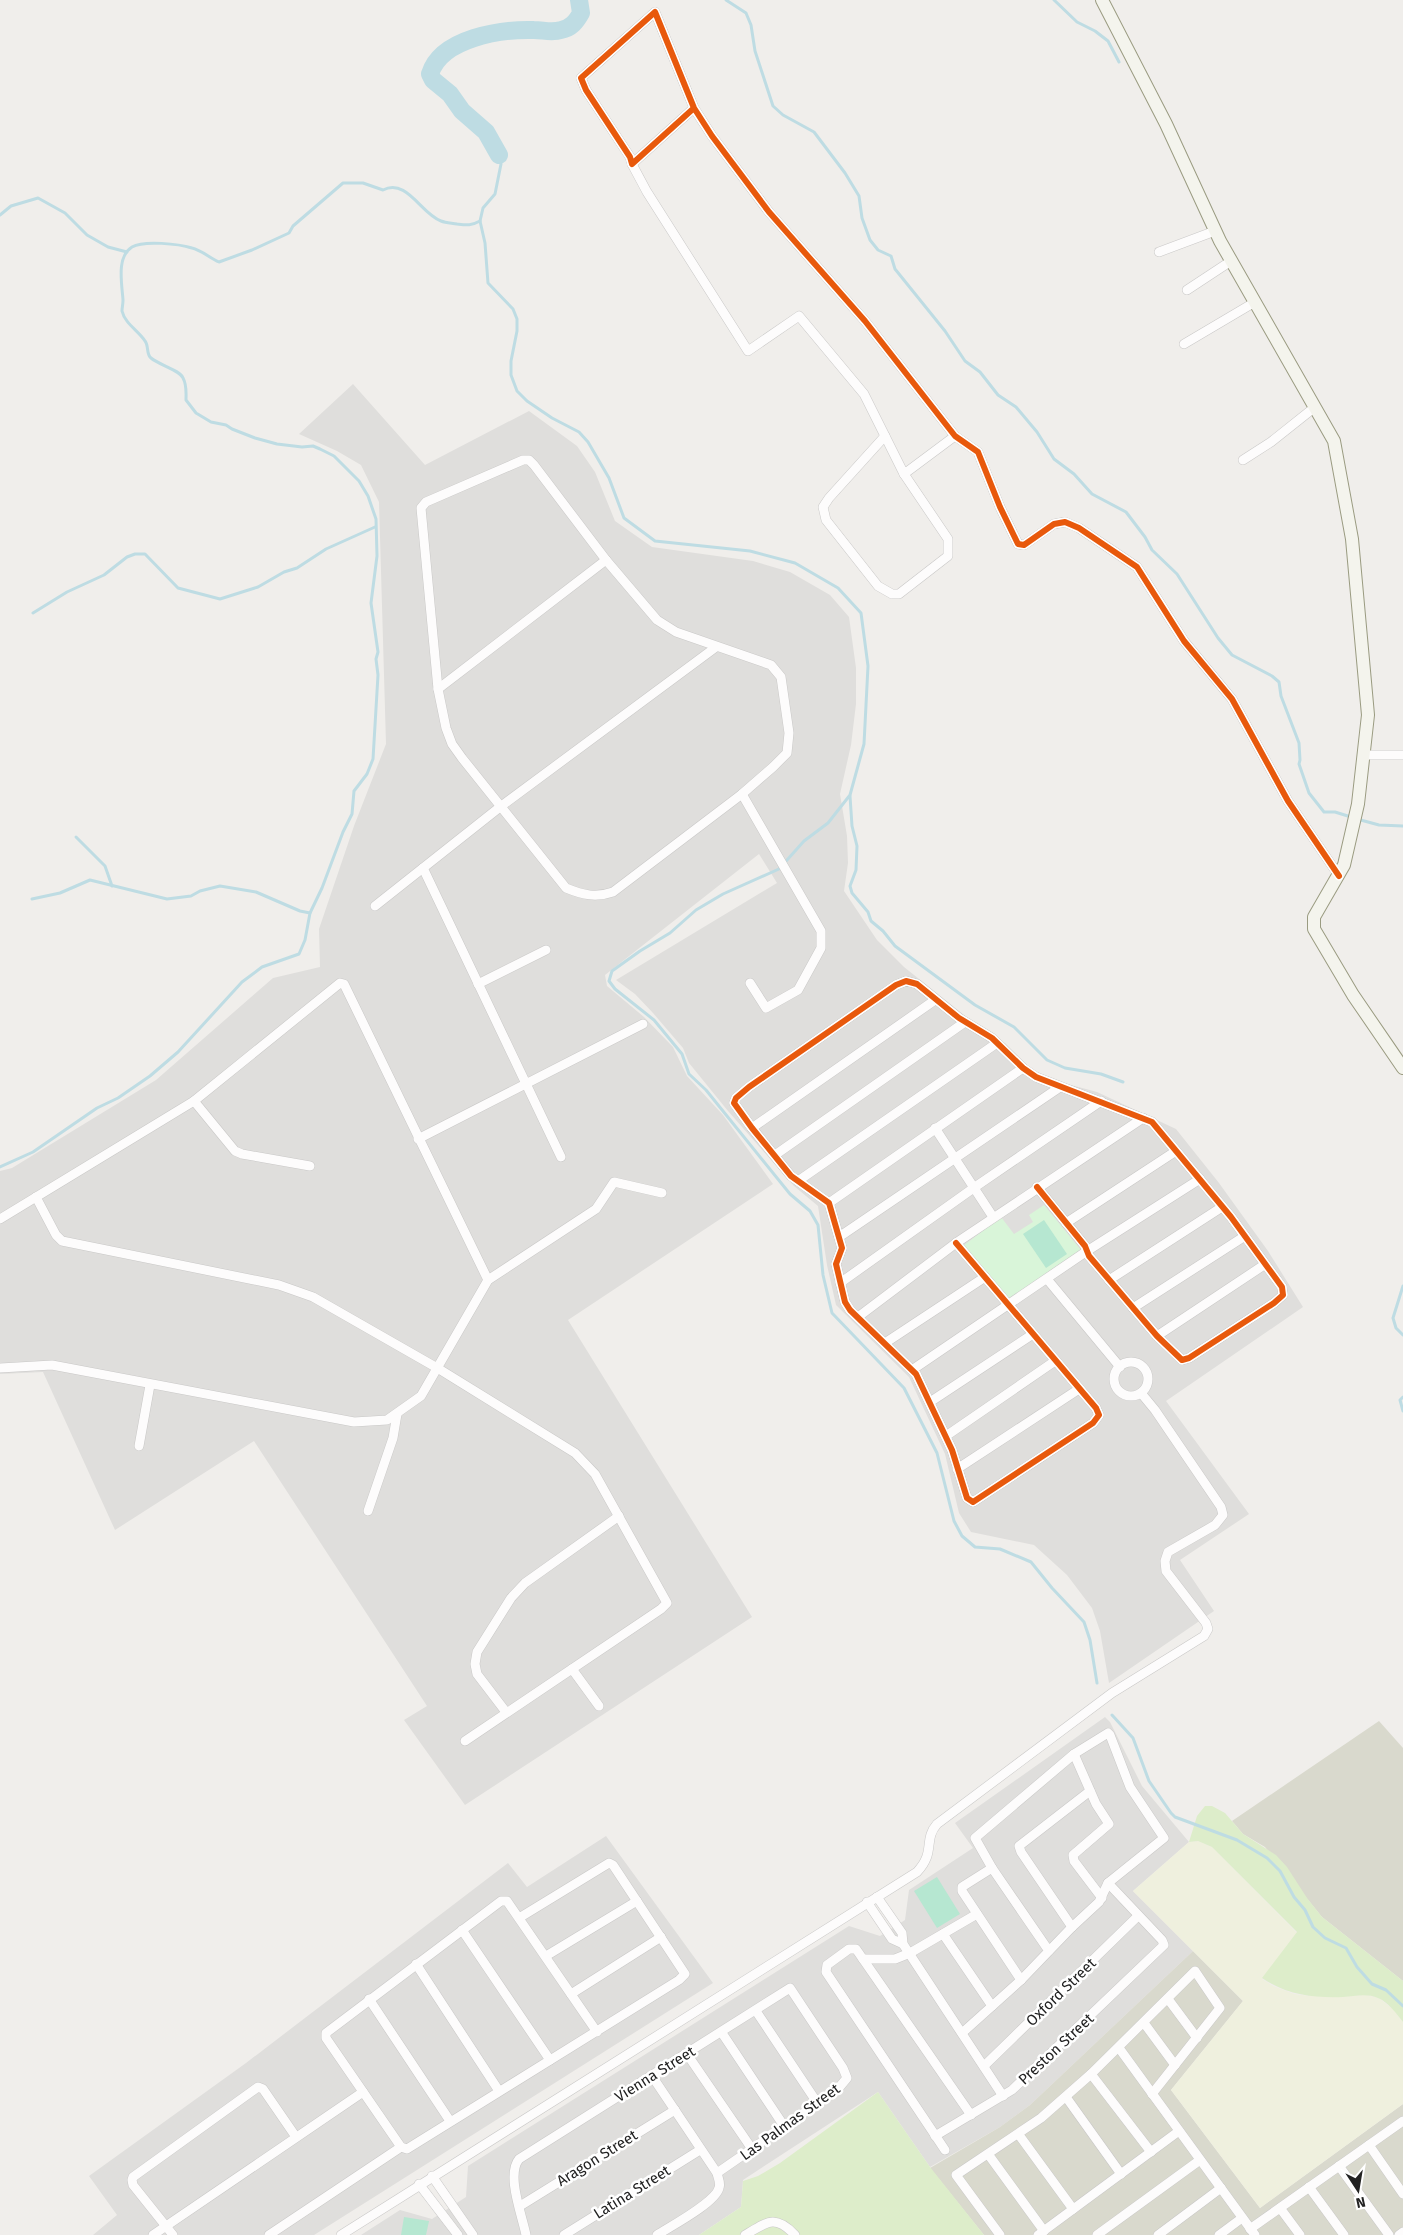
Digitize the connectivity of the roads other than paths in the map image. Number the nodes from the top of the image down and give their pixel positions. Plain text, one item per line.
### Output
1 (1102, 0) edge
2 (694, 108) junction
3 (632, 164) junction
4 (1215, 231) junction
5 (1159, 252) dead end
6 (1231, 260) junction
7 (1187, 290) dead end
8 (1255, 302) junction
9 (1184, 344) dead end
10 (1315, 407) junction
11 (885, 436) junction
12 (955, 436) junction
13 (1243, 460) dead end
14 (904, 474) junction
15 (606, 560) junction
16 (716, 647) junction
17 (438, 689) junction
18 (1364, 755) junction
19 (1403, 755) edge
20 (742, 794) junction
21 (500, 807) junction
22 (423, 868) junction
23 (1339, 876) junction
24 (374, 906) dead end
25 (546, 950) dead end
26 (750, 983) dead end
27 (478, 984) junction
28 (935, 1000) junction
29 (965, 1022) junction
30 (643, 1024) dead end
31 (997, 1043) junction
32 (1023, 1068) junction
33 (1403, 1068) edge
34 (525, 1084) junction
35 (1060, 1087) junction
36 (194, 1101) junction
37 (1101, 1101) junction
38 (1142, 1118) junction
39 (752, 1128) junction
40 (935, 1128) junction
41 (418, 1139) junction
42 (1176, 1151) junction
43 (775, 1155) junction
44 (561, 1157) dead end
45 (955, 1158) junction
46 (310, 1166) dead end
47 (1200, 1179) junction
48 (798, 1181) junction
49 (975, 1187) junction
50 (1036, 1187) junction
51 (662, 1193) dead end
52 (36, 1197) junction
53 (829, 1204) junction
54 (1222, 1207) junction
55 (993, 1217) junction
56 (0, 1219) edge
57 (1066, 1223) junction
58 (1244, 1236) junction
59 (839, 1238) junction
60 (956, 1243) junction
61 (1087, 1251) junction
62 (1264, 1265) junction
63 (985, 1277) junction
64 (1047, 1279) junction
65 (488, 1280) junction
66 (1109, 1280) junction
67 (840, 1283) junction
68 (1009, 1305) junction
69 (1133, 1308) junction
70 (858, 1317) junction
71 (1033, 1334) junction
72 (1157, 1336) junction
73 (886, 1343) junction
74 (1056, 1361) junction
75 (1120, 1367) junction
76 (0, 1368) edge
77 (439, 1369) junction
78 (912, 1370) junction
79 (150, 1385) junction
80 (1079, 1389) junction
81 (1141, 1393) junction
82 (930, 1402) junction
83 (397, 1414) junction
84 (946, 1436) junction
85 (138, 1446) dead end
86 (957, 1470) junction
87 (368, 1511) dead end
88 (619, 1516) junction
89 (572, 1669) junction
90 (599, 1706) dead end
91 (506, 1712) junction
92 (464, 1741) dead end
93 (1074, 1754) junction
94 (1090, 1791) junction
95 (992, 1868) junction
96 (1108, 1883) junction
97 (877, 1897) junction
98 (1102, 1898) junction
99 (637, 1901) junction
100 (867, 1902) junction
101 (977, 1914) junction
102 (1138, 1916) junction
103 (519, 1918) junction
104 (1072, 1927) junction
105 (462, 1930) junction
106 (944, 1934) junction
107 (661, 1937) junction
108 (903, 1944) junction
109 (1049, 1951) junction
110 (910, 1953) junction
111 (546, 1956) junction
112 (863, 1960) junction
113 (416, 1964) junction
114 (1021, 1980) junction
115 (790, 1988) joint
116 (571, 1994) junction
117 (369, 1999) junction
118 (1168, 1999) junction
119 (992, 2006) junction
120 (756, 2011) junction
121 (1144, 2023) junction
122 (597, 2032) junction
123 (722, 2033) junction
124 (962, 2033) junction
125 (1197, 2038) junction
126 (1118, 2048) junction
127 (687, 2054) junction
128 (550, 2060) junction
129 (1175, 2065) junction
130 (984, 2066) junction
131 (1092, 2074) junction
132 (652, 2076) junction
133 (499, 2091) junction
134 (362, 2092) junction
135 (1152, 2094) junction
136 (1003, 2096) junction
137 (1066, 2097) junction
138 (818, 2104) junction
139 (675, 2110) junction
140 (970, 2115) junction
141 (450, 2122) junction
142 (1403, 2122) edge
143 (784, 2126) junction
144 (1179, 2131) junction
145 (1019, 2135) junction
146 (935, 2136) junction
147 (296, 2137) junction
148 (1369, 2145) junction
149 (401, 2146) junction
150 (752, 2149) junction
151 (700, 2150) junction
152 (945, 2150) dead end
153 (1151, 2152) junction
154 (988, 2154) junction
155 (1200, 2160) junction
156 (1339, 2166) junction
157 (717, 2173) junction
158 (1121, 2174) junction
159 (432, 2176) junction
160 (419, 2184) junction
161 (1309, 2187) junction
162 (1221, 2188) junction
163 (443, 2190) junction
164 (1403, 2194) edge
165 (430, 2199) junction
166 (520, 2206) junction
167 (1280, 2208) junction
168 (1073, 2209) junction
169 (456, 2210) junction
170 (445, 2218) junction
171 (1242, 2218) junction
172 (166, 2226) junction
173 (1252, 2232) edge
174 (1403, 2232) edge
175 (1041, 2233) edge
176 (153, 2235) edge
177 (172, 2235) edge
178 (269, 2235) edge
179 (341, 2235) edge
180 (458, 2235) edge
181 (473, 2235) edge
182 (526, 2235) edge
183 (564, 2235) edge
184 (657, 2235) edge
185 (745, 2235) edge
186 (795, 2235) edge
187 (1000, 2235) edge
188 (1097, 2235) edge
189 (1158, 2235) edge
190 (1219, 2235) edge
191 (1300, 2235) edge
192 (1344, 2235) edge
193 (1389, 2235) edge
194 (1399, 2235) edge

1 - 4 street
2 - 3 street
2 - 3 street
2 - 12 street
3 - 11 street
4 - 5 street
4 - 6 street
6 - 7 street
6 - 8 street
8 - 9 street
8 - 10 street
10 - 13 street
10 - 18 street
11 - 14 street
11 - 14 street
12 - 14 street
12 - 23 street
15 - 16 street
15 - 17 street
15 - 17 street
16 - 20 street
16 - 21 street
17 - 21 street
18 - 19 street
18 - 23 street
20 - 21 street
20 - 26 street
21 - 22 street
22 - 24 street
22 - 27 street
23 - 33 street
25 - 27 street
27 - 34 street
28 - 29 street
28 - 39 street
28 - 39 street
29 - 31 street
29 - 43 street
30 - 34 street
31 - 32 street
31 - 48 street
32 - 35 street
32 - 40 street
34 - 41 street
34 - 44 street
35 - 37 street
35 - 45 street
36 - 41 street
36 - 46 street
36 - 52 street
37 - 38 street
37 - 49 street
38 - 42 street
38 - 50 street
39 - 43 street
40 - 45 street
40 - 53 street
41 - 65 street
42 - 47 street
42 - 57 street
43 - 48 street
45 - 49 street
45 - 59 street
47 - 54 street
47 - 61 street
48 - 53 street
49 - 55 street
49 - 67 street
50 - 55 street
50 - 57 street
51 - 65 street
52 - 56 street
52 - 77 street
53 - 59 street
54 - 58 street
54 - 66 street
55 - 60 street
57 - 61 street
58 - 62 street
58 - 69 street
59 - 67 street
60 - 63 street
60 - 70 street
61 - 64 street
61 - 66 street
62 - 72 street
62 - 72 street
63 - 68 street
63 - 73 street
64 - 68 street
64 - 75 street
65 - 77 street
66 - 69 street
67 - 70 street
68 - 71 street
68 - 78 street
69 - 72 street
70 - 73 street
71 - 74 street
71 - 82 street
73 - 78 street
74 - 80 street
74 - 84 street
75 - 81 street
75 - 81 street
76 - 79 street
77 - 83 street
77 - 88 street
78 - 82 street
79 - 83 street
79 - 85 street
80 - 86 street
80 - 86 street
81 - 97 street
82 - 84 street
83 - 87 street
84 - 86 street
88 - 89 street
88 - 91 street
89 - 90 street
89 - 91 street
91 - 92 street
93 - 94 street
93 - 95 street
93 - 96 street
94 - 98 street
94 - 104 street
95 - 101 street
95 - 109 street
96 - 98 street
96 - 102 street
97 - 100 street
97 - 108 street
98 - 104 street
99 - 103 street
99 - 107 street
99 - 111 street
100 - 108 street
100 - 159 street
101 - 106 street
101 - 114 street
102 - 130 street, Oxford Street
102 - 136 street, Preston Street
103 - 105 street
103 - 111 street
104 - 109 street
105 - 113 street
105 - 128 street
106 - 110 street
106 - 119 street
107 - 116 street
107 - 122 street
108 - 110 street
109 - 114 street
110 - 112 street
110 - 124 street
111 - 116 street
112 - 140 street
112 - 146 street
113 - 117 street
113 - 133 street
114 - 119 street
115 - 120 street, Vienna Street
115 - 138 street, Las Palmas Street
116 - 122 street
117 - 134 street
117 - 141 street
118 - 121 street
118 - 125 street
118 - 125 street
119 - 124 street
120 - 123 street, Vienna Street
120 - 138 street
121 - 126 street
121 - 129 street
122 - 128 street
123 - 127 street, Vienna Street
123 - 143 street
124 - 130 street
125 - 129 street
126 - 131 street
126 - 135 street
127 - 132 street, Vienna Street
127 - 150 street
128 - 133 street
129 - 135 street
130 - 136 street
131 - 137 street
131 - 153 street
132 - 139 street
132 - 166 street, Vienna Street
133 - 141 street
134 - 147 street
134 - 149 street
135 - 144 street
136 - 140 street, Preston Street
137 - 145 street
137 - 158 street
138 - 143 street, Las Palmas Street
139 - 151 street
139 - 166 street, Aragon Street
140 - 146 street, Preston Street
141 - 149 street
142 - 148 street
143 - 150 street, Las Palmas Street
144 - 153 street
144 - 155 street
145 - 154 street
145 - 168 street
146 - 152 street
147 - 172 street
147 - 172 street
148 - 156 street
148 - 164 street
149 - 178 street
150 - 157 street, Las Palmas Street
151 - 157 street
151 - 183 street, Latina Street
153 - 158 street
154 - 175 street
154 - 187 street
155 - 162 street
155 - 188 street
156 - 161 street
156 - 193 street
157 - 184 street
158 - 168 street
159 - 160 street
159 - 163 street
160 - 165 street
160 - 179 street
161 - 167 street
161 - 192 street
162 - 171 street
162 - 189 street
163 - 165 street
163 - 169 street
165 - 170 street
166 - 182 street
167 - 173 street
167 - 191 street
168 - 175 street
169 - 170 street
169 - 181 street
170 - 180 street
171 - 173 street
171 - 190 street
172 - 176 street
172 - 177 street
174 - 194 street
185 - 186 street

